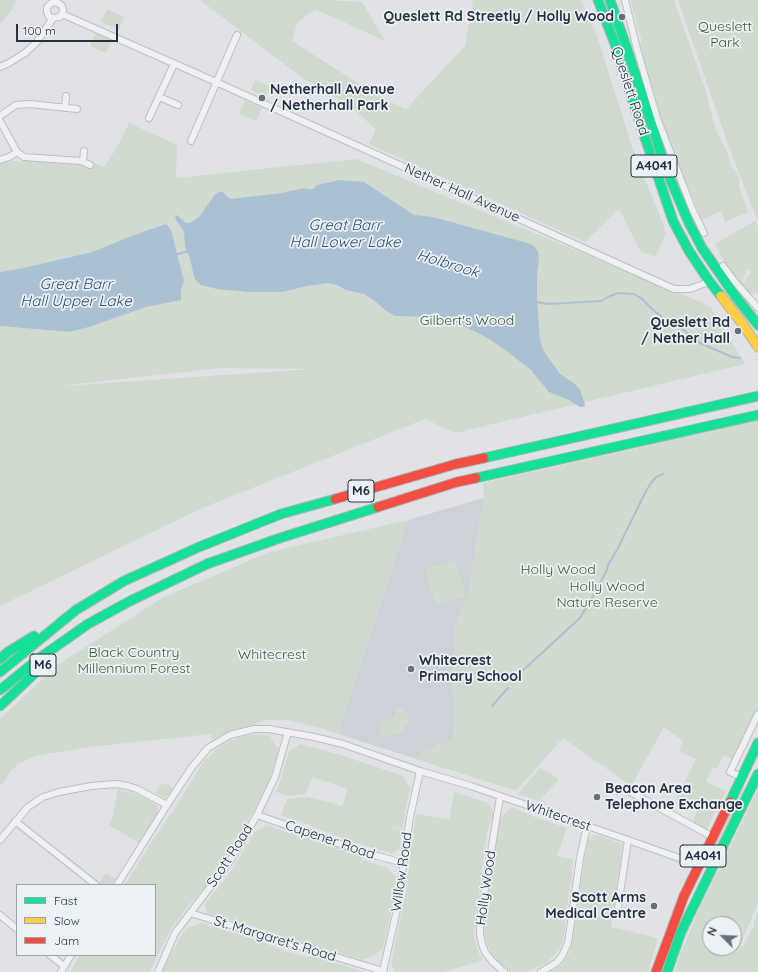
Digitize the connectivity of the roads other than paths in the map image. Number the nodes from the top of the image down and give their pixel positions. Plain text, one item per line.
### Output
1 (598, 0) edge
2 (610, 0) edge
3 (625, 0) edge
4 (59, 1) edge
5 (62, 14) junction
6 (53, 18) junction
7 (237, 35) dead end
8 (174, 64) junction
9 (0, 67) edge
10 (216, 82) junction
11 (66, 96) dead end
12 (159, 96) junction
13 (178, 105) dead end
14 (65, 108) junction
15 (77, 109) dead end
16 (0, 116) edge
17 (149, 118) dead end
18 (0, 121) edge
19 (191, 141) dead end
20 (84, 151) dead end
21 (17, 152) junction
22 (0, 160) edge
23 (83, 162) junction
24 (90, 164) dead end
25 (704, 233) dead end
26 (723, 266) dead end
27 (709, 281) junction
28 (756, 303) edge
29 (758, 325) edge
30 (758, 347) edge
31 (758, 396) edge
32 (758, 415) edge
33 (76, 610) junction
34 (88, 624) junction
35 (0, 659) edge
36 (0, 672) edge
37 (0, 690) edge
38 (0, 706) edge
39 (758, 714) edge
40 (288, 732) junction
41 (758, 743) edge
42 (420, 771) junction
43 (758, 774) edge
44 (742, 777) junction
45 (753, 784) junction
46 (627, 790) dead end
47 (500, 796) junction
48 (167, 805) junction
49 (257, 814) junction
50 (15, 821) junction
51 (587, 826) junction
52 (712, 837) junction
53 (0, 840) edge
54 (628, 840) junction
55 (404, 863) junction
56 (699, 865) junction
57 (710, 870) junction
58 (95, 884) edge
59 (118, 884) edge
60 (618, 907) dead end
61 (190, 913) junction
62 (0, 915) edge
63 (16, 928) edge
64 (51, 956) edge
65 (70, 956) edge
66 (62, 969) edge
67 (158, 972) edge
68 (383, 972) edge
69 (504, 972) edge
70 (541, 972) edge
71 (656, 972) edge
72 (667, 972) edge

1 - 27 highway, Queslett Road / A4041
2 - 29 highway, Queslett Road / A4041
3 - 25 street, Queslett Road
4 - 5 street
4 - 6 street
5 - 6 street
5 - 8 street, Nether Hall Avenue
6 - 9 street
7 - 10 street
8 - 10 street, Nether Hall Avenue
8 - 12 street
10 - 19 street
10 - 27 street, Nether Hall Avenue
11 - 14 street
12 - 13 street
12 - 17 street
14 - 15 street
14 - 16 street
18 - 21 street
20 - 23 street
21 - 22 street
21 - 23 street
23 - 24 street
26 - 28 street
27 - 30 highway, Queslett Road / A4041
31 - 33 highway, M6
32 - 34 highway, M6
33 - 35 highway, M6
33 - 36 highway, M6
34 - 37 highway, M6
34 - 38 highway, M6
39 - 44 street
40 - 42 street, Whitecrest
40 - 48 street, Whitecrest
40 - 49 street, Scott Road
41 - 44 highway, A4041
42 - 47 street, Whitecrest
42 - 55 street, Willow Road
43 - 45 highway, A4041
44 - 45 highway
44 - 52 highway, A4041
45 - 57 highway, A4041
46 - 52 street
47 - 51 street, Whitecrest
47 - 69 street, Holly Wood
48 - 50 street
48 - 59 street, Whitecrest
49 - 55 street, Capener Road
49 - 61 street, Scott Road
50 - 53 street
50 - 58 street
51 - 54 street, Whitecrest
51 - 70 street
52 - 56 highway, A4041
54 - 56 street, Whitecrest
54 - 60 street
55 - 68 street, Willow Road
56 - 57 highway
56 - 71 highway, A4041
57 - 72 highway, A4041
61 - 67 street, Scott Road
61 - 68 street, St. Margaret's Road
62 - 63 street
64 - 66 street
65 - 66 street

